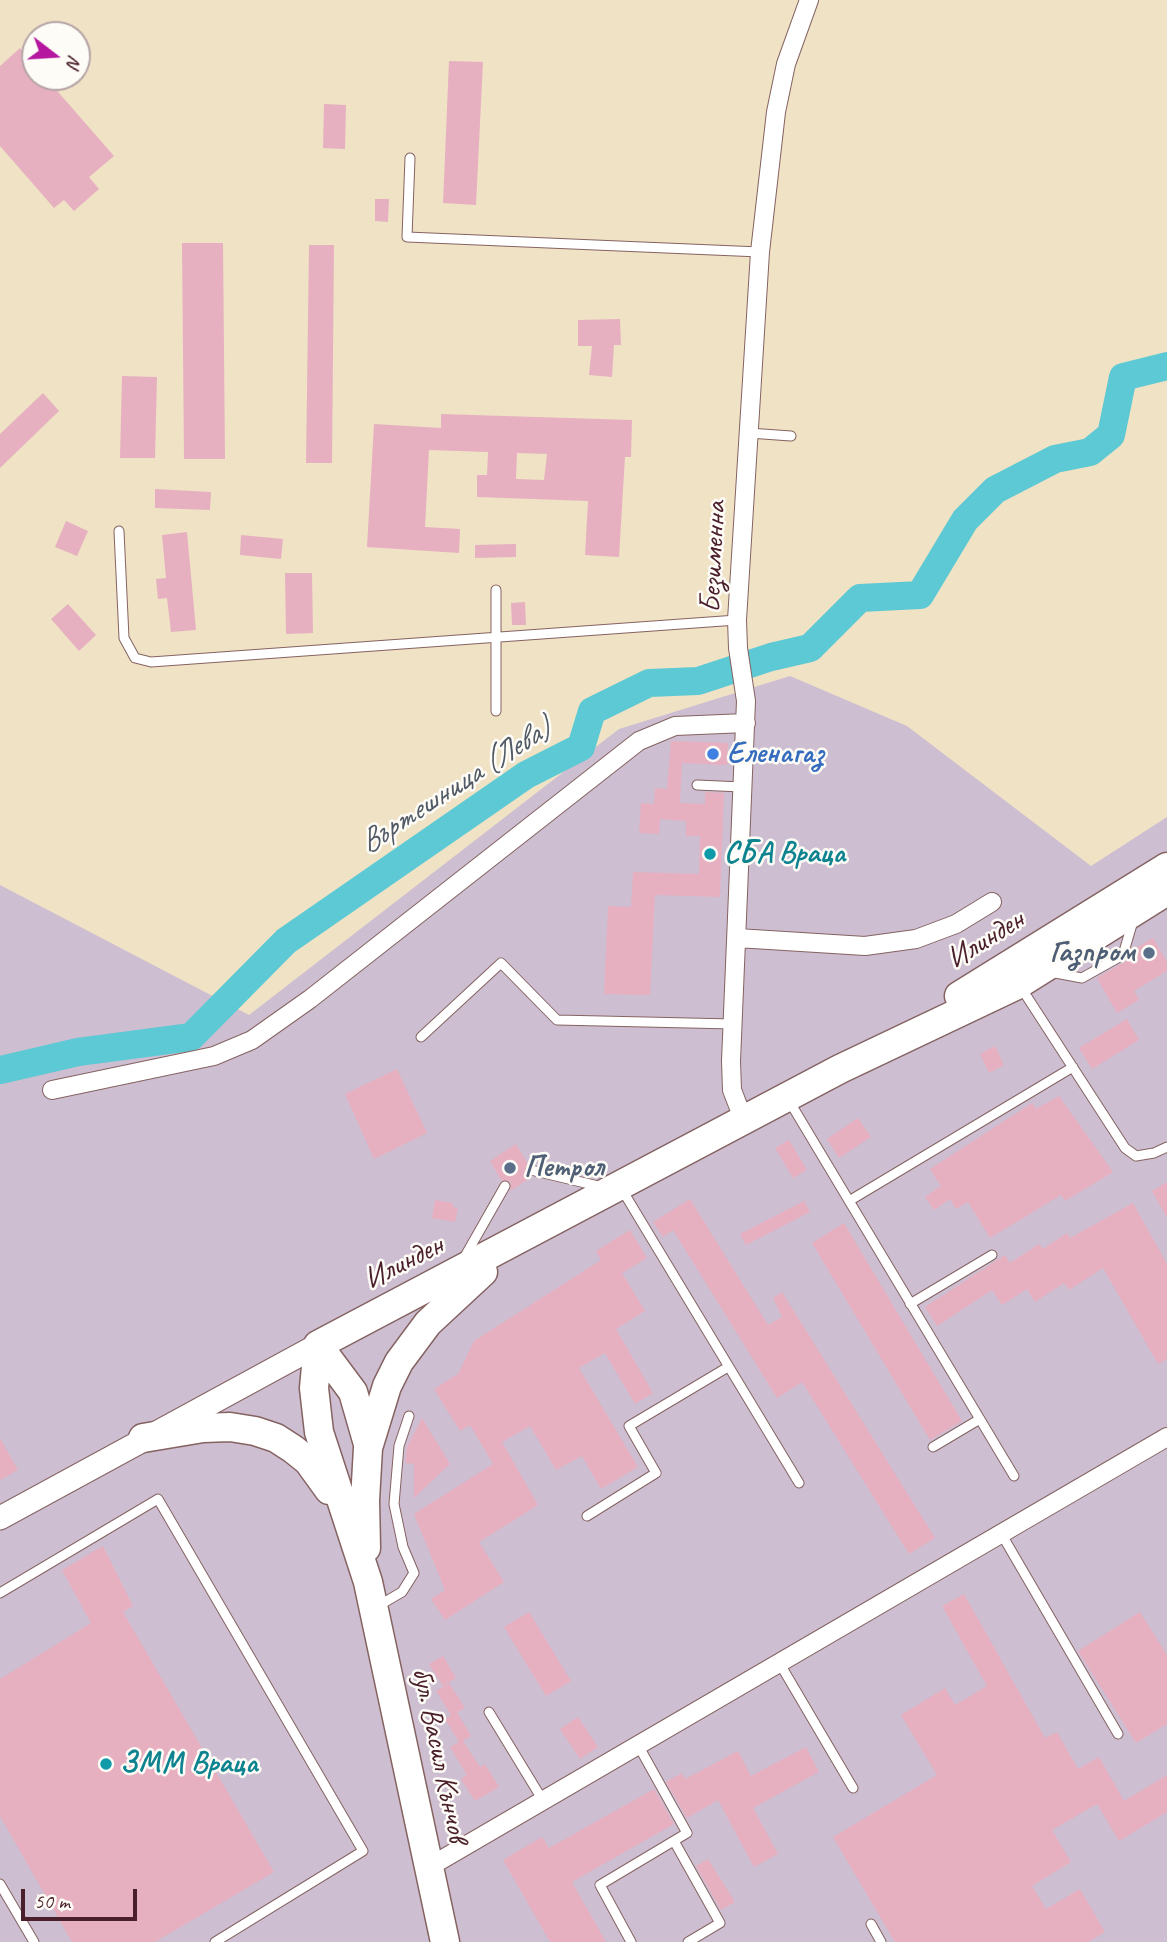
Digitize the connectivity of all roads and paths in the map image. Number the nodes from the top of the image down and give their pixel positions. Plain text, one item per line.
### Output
1 (809, 0) edge
2 (410, 158) dead end
3 (760, 251) junction
4 (749, 433) junction
5 (791, 436) dead end
6 (119, 531) dead end
7 (496, 590) dead end
8 (737, 620) junction
9 (495, 636) junction
10 (496, 711) dead end
11 (746, 723) junction
12 (697, 785) dead end
13 (742, 787) junction
14 (1167, 867) edge
15 (1167, 891) edge
16 (992, 902) dead end
17 (737, 938) junction
18 (1030, 977) junction
19 (734, 1024) junction
20 (421, 1037) dead end
21 (1073, 1066) junction
22 (840, 1069) junction
23 (52, 1090) dead end
24 (787, 1097) junction
25 (744, 1121) junction
26 (1167, 1147) edge
27 (531, 1170) dead end
28 (505, 1186) dead end
29 (617, 1188) junction
30 (849, 1201) junction
31 (517, 1242) junction
32 (992, 1255) dead end
33 (454, 1275) junction
34 (910, 1304) junction
35 (318, 1345) junction
36 (728, 1367) junction
37 (409, 1416) dead end
38 (980, 1419) junction
39 (1167, 1437) edge
40 (144, 1438) junction
41 (933, 1447) dead end
42 (368, 1448) junction
43 (1014, 1476) dead end
44 (799, 1483) dead end
45 (587, 1516) dead end
46 (0, 1518) edge
47 (349, 1524) junction
48 (1002, 1535) junction
49 (0, 1593) edge
50 (371, 1595) junction
51 (780, 1664) junction
52 (489, 1712) dead end
53 (1118, 1734) dead end
54 (637, 1743) junction
55 (853, 1788) dead end
56 (542, 1799) junction
57 (674, 1841) junction
58 (429, 1867) junction
59 (0, 1884) edge
60 (871, 1924) dead end
61 (34, 1942) edge
62 (215, 1942) edge
63 (445, 1942) edge
64 (631, 1942) edge
65 (688, 1942) edge
66 (881, 1942) edge

1 - 3 street, Безименна
2 - 3 lane
3 - 4 street, Безименна
4 - 5 lane
4 - 8 street, Безименна
6 - 9 lane
7 - 9 lane
8 - 9 lane
8 - 11 street, Безименна
9 - 10 lane
11 - 13 street, Безименна
11 - 23 street
12 - 13 lane
13 - 17 street, Безименна
14 - 22 main road, Илинден
15 - 18 main road, Илинден
16 - 17 street
17 - 19 street, Безименна
18 - 21 lane
18 - 22 main road, Илинден
19 - 20 lane
19 - 25 street, Безименна
21 - 26 lane
21 - 30 lane
22 - 24 main road, Илинден
24 - 25 main road, Илинден
24 - 30 lane
25 - 29 main road, Илинден
27 - 29 lane
28 - 33 lane
29 - 31 main road, Илинден
29 - 36 lane
30 - 34 lane
31 - 33 main road, Илинден
31 - 42 main road, бул. Васил Кънчов
32 - 34 lane
33 - 35 main road, Илинден
34 - 38 lane
35 - 40 street, Илинден
35 - 42 main road
35 - 47 main road, бул. Васил Кънчов
36 - 44 lane
36 - 45 lane
37 - 50 lane
38 - 41 lane
38 - 43 lane
39 - 48 street
40 - 46 street, Илинден
40 - 47 main road
42 - 50 main road, бул. Васил Кънчов
47 - 50 main road, бул. Васил Кънчов
48 - 51 street
48 - 53 lane
49 - 62 lane
50 - 58 main road, бул. Васил Кънчов
51 - 54 street
51 - 55 lane
52 - 56 lane
54 - 56 street
54 - 57 lane
56 - 58 street
57 - 64 lane
57 - 65 lane
58 - 63 main road, бул. Васил Кънчов
59 - 61 lane
60 - 66 lane

